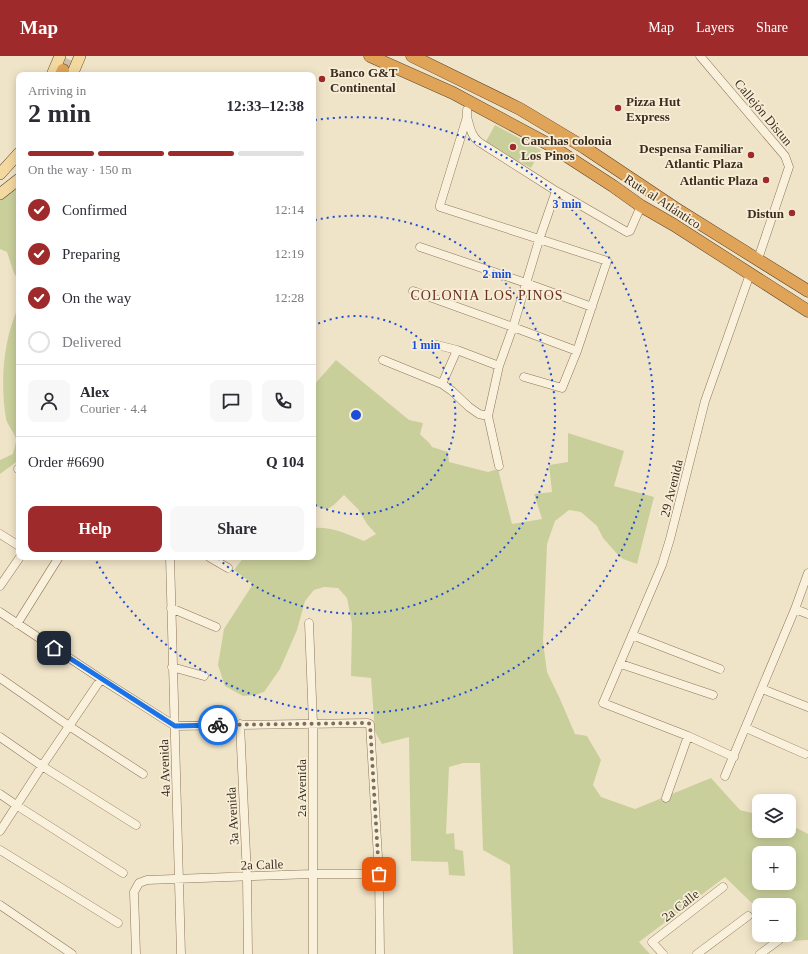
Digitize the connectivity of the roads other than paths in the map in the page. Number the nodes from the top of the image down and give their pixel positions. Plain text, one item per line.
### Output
1 (60, 56) edge
2 (80, 56) edge
3 (370, 56) edge
4 (412, 56) edge
5 (700, 56) edge
6 (62, 72) edge
7 (64, 72) edge
8 (16, 156) edge
9 (16, 168) edge
10 (0, 174) edge
11 (0, 180) edge
12 (16, 181) edge
13 (556, 191) junction
14 (0, 194) edge
15 (642, 206) junction
16 (539, 240) junction
17 (420, 247) dead end
18 (758, 259) junction
19 (750, 274) junction
20 (526, 283) junction
21 (808, 291) edge
22 (413, 292) dead end
23 (592, 307) junction
24 (808, 312) edge
25 (513, 327) junction
26 (433, 344) dead end
27 (457, 350) junction
28 (576, 351) junction
29 (383, 360) dead end
30 (499, 366) junction
31 (524, 377) dead end
32 (442, 384) junction
33 (488, 416) junction
34 (499, 466) dead end
35 (0, 534) edge
36 (16, 544) edge
37 (18, 560) edge
38 (57, 560) edge
39 (170, 560) edge
40 (214, 560) edge
41 (228, 568) dead end
42 (808, 573) edge
43 (0, 586) edge
44 (171, 608) junction
45 (795, 609) junction
46 (0, 612) edge
47 (808, 614) edge
48 (309, 623) dead end
49 (17, 624) junction
50 (216, 627) dead end
51 (632, 635) junction
52 (621, 664) junction
53 (172, 667) junction
54 (720, 669) dead end
55 (204, 676) dead end
56 (0, 678) edge
57 (101, 680) junction
58 (762, 689) junction
59 (713, 695) dead end
60 (808, 707) edge
61 (240, 724) junction
62 (313, 724) junction
63 (69, 726) junction
64 (175, 726) junction
65 (746, 728) junction
66 (688, 736) junction
67 (0, 737) edge
68 (804, 754) dead end
69 (734, 757) junction
70 (42, 766) junction
71 (143, 774) dead end
72 (725, 776) dead end
73 (0, 794) edge
74 (666, 798) dead end
75 (16, 806) junction
76 (136, 825) dead end
77 (0, 831) edge
78 (0, 850) edge
79 (123, 874) dead end
80 (312, 874) junction
81 (379, 874) junction
82 (247, 876) junction
83 (179, 878) junction
84 (723, 887) dead end
85 (0, 905) edge
86 (748, 916) dead end
87 (118, 923) dead end
88 (776, 942) edge
89 (72, 954) edge
90 (136, 954) edge
91 (180, 954) edge
92 (248, 954) edge
93 (313, 954) edge
94 (380, 954) edge
95 (664, 954) edge
96 (697, 954) edge
97 (760, 954) edge

1 - 6 main road
2 - 7 main road
3 - 15 highway, Ruta al Atlántico
4 - 18 highway, Ruta al Atlántico
5 - 18 street, Callejón Distun
8 - 10 main road
9 - 11 main road
12 - 14 main road
13 - 15 street
13 - 16 street
13 - 16 street
15 - 19 highway, Ruta al Atlántico
16 - 20 street
16 - 23 street
17 - 20 street
18 - 21 highway, Ruta al Atlántico
19 - 24 highway, Ruta al Atlántico
19 - 51 street, 29 Avenida
20 - 23 street
20 - 25 street
22 - 25 street
23 - 28 street
25 - 28 street
25 - 30 street
26 - 27 street
27 - 30 street
27 - 32 street
28 - 31 street
29 - 32 street
30 - 33 street
32 - 33 street
33 - 34 street
35 - 36 street
37 - 43 street
38 - 49 street
39 - 44 street, 4a Avenida
40 - 41 street
42 - 45 street
44 - 50 street
44 - 53 street, 4a Avenida
45 - 47 street
45 - 58 street
46 - 49 street
48 - 62 street, 2a Avenida
49 - 57 street
51 - 52 street, 29 Avenida
51 - 54 street
52 - 59 street
52 - 66 street, 29 Avenida
53 - 55 street
53 - 64 street, 4a Avenida
56 - 63 street
57 - 63 street
57 - 64 street
58 - 60 street
58 - 65 street
61 - 62 street
61 - 64 street
61 - 82 street, 3a Avenida
62 - 80 street, 2a Avenida
62 - 81 street
63 - 70 street
63 - 71 street
64 - 83 street, 4a Avenida
65 - 68 street
65 - 69 street
66 - 69 street
66 - 74 street
67 - 70 street
69 - 72 street
70 - 75 street
70 - 76 street
73 - 75 street
75 - 77 street
75 - 79 street
78 - 87 street
80 - 81 street, 2a Calle
80 - 82 street, 2a Calle
80 - 93 street, 2a Avenida
81 - 94 street
82 - 83 street, 2a Calle
82 - 92 street, 3a Avenida
83 - 90 street, 2a Calle
83 - 91 street, 4a Avenida
84 - 95 street, 2a Calle
85 - 89 street
86 - 96 street
88 - 97 street

